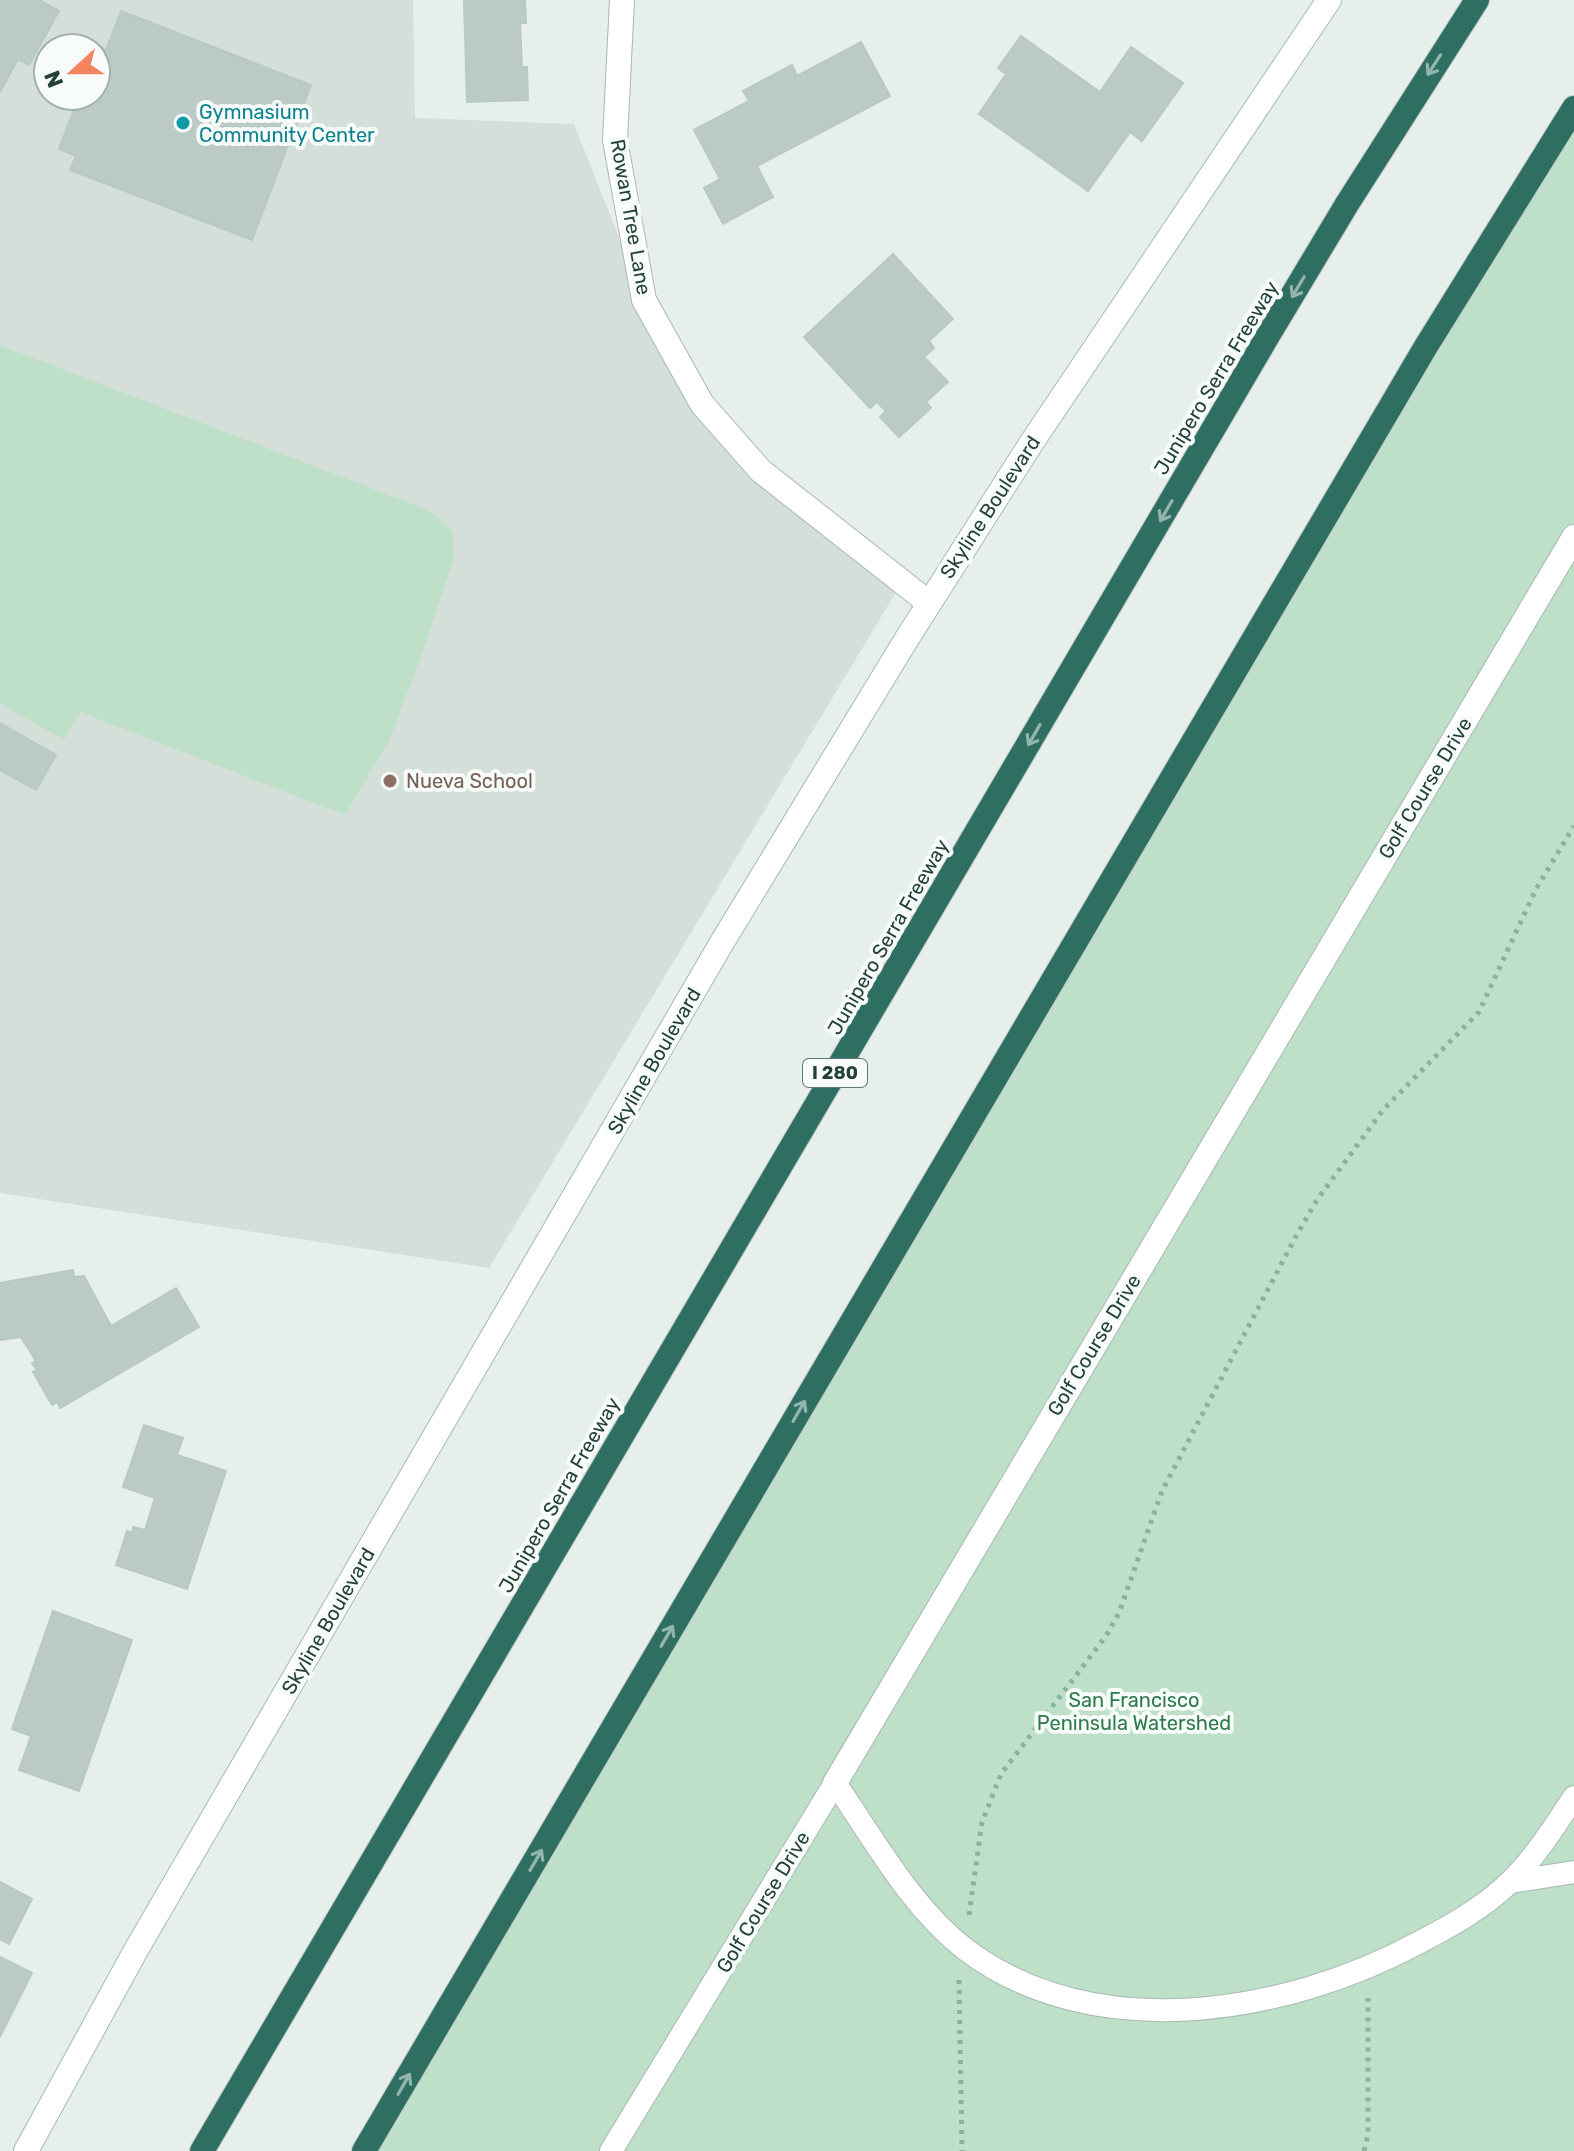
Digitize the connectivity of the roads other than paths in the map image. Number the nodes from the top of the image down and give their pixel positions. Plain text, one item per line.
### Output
1 (622, 0) edge
2 (1329, 0) edge
3 (1477, 0) edge
4 (1574, 108) edge
5 (1574, 537) edge
6 (929, 603) junction
7 (835, 1783) junction
8 (1574, 1797) edge
9 (1574, 1872) edge
10 (1510, 1882) junction
11 (26, 2151) edge
12 (202, 2151) edge
13 (364, 2151) edge
14 (611, 2151) edge

1 - 6 main road, Rowan Tree Lane
2 - 6 main road, Skyline Boulevard
3 -> 12 highway, Junipero Serra Freeway / I 280
13 -> 4 highway
5 - 7 main road, Golf Course Drive
6 - 11 main road, Skyline Boulevard
7 - 10 lane
7 - 14 lane, Golf Course Drive
8 - 10 lane
9 - 10 lane

